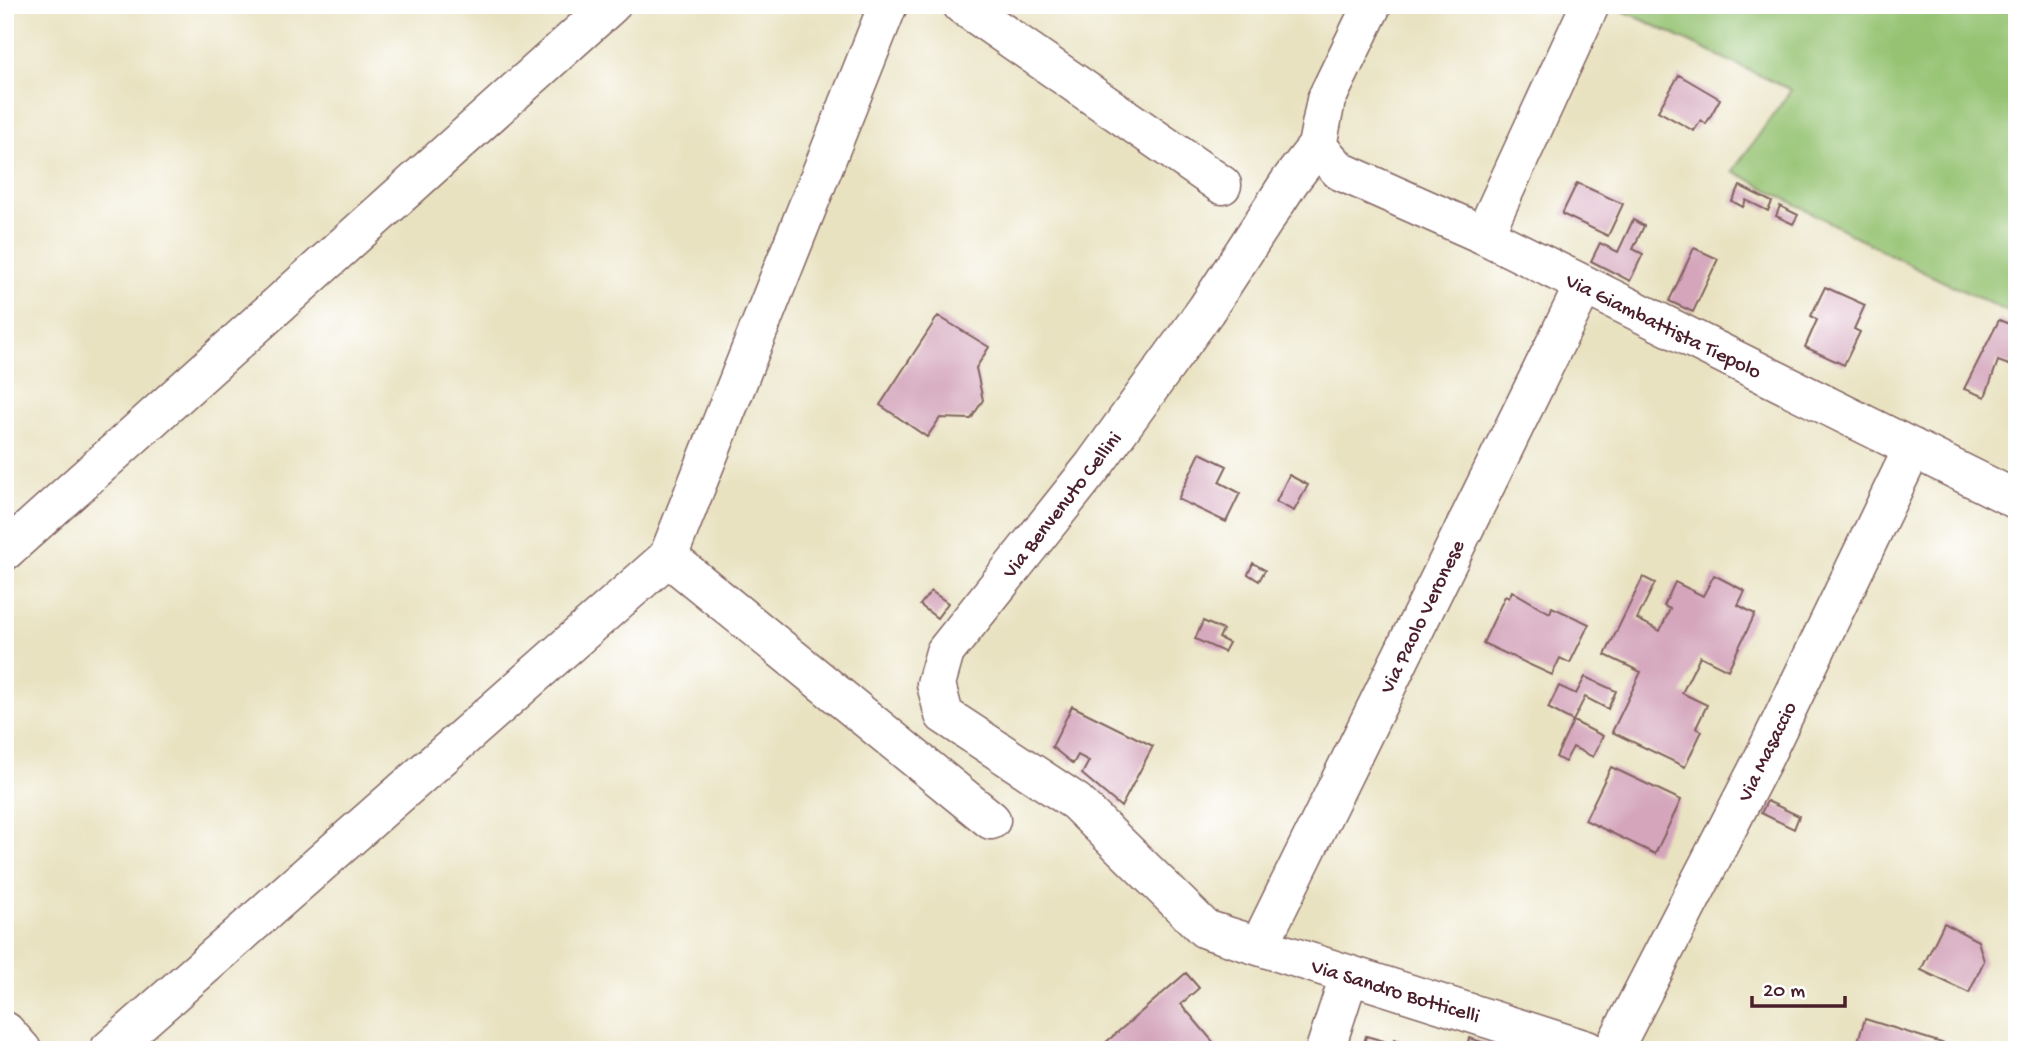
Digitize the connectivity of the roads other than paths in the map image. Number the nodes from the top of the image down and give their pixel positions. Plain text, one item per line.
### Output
1 (611, 5) edge
2 (888, 5) edge
3 (962, 5) edge
4 (1373, 5) edge
5 (1590, 5) edge
6 (1317, 146) junction
7 (1222, 185) dead end
8 (1484, 235) junction
9 (1584, 285) junction
10 (1913, 448) junction
11 (2017, 500) edge
12 (5, 551) edge
13 (668, 557) junction
14 (990, 820) dead end
15 (1205, 929) joint
16 (1259, 946) junction
17 (1349, 976) junction
18 (5, 1031) edge
19 (22, 1050) edge
20 (109, 1050) edge
21 (1325, 1050) edge
22 (1587, 1050) edge
23 (1613, 1050) edge

1 - 12 street
2 - 13 street
3 - 7 street
4 - 6 street, Via Benvenuto Cellini
5 - 8 street
6 - 8 street, Via Giambattista Tiepolo
6 - 15 street, Via Benvenuto Cellini
8 - 9 street, Via Giambattista Tiepolo
9 - 10 street, Via Giambattista Tiepolo
9 - 16 street, Via Paolo Veronese
10 - 11 street, Via Giambattista Tiepolo
10 - 23 street, Via Masaccio
13 - 14 street
13 - 20 street
15 - 16 street, Via Sandro Botticelli
16 - 17 street, Via Sandro Botticelli
17 - 21 street
17 - 22 street, Via Sandro Botticelli
18 - 19 street

